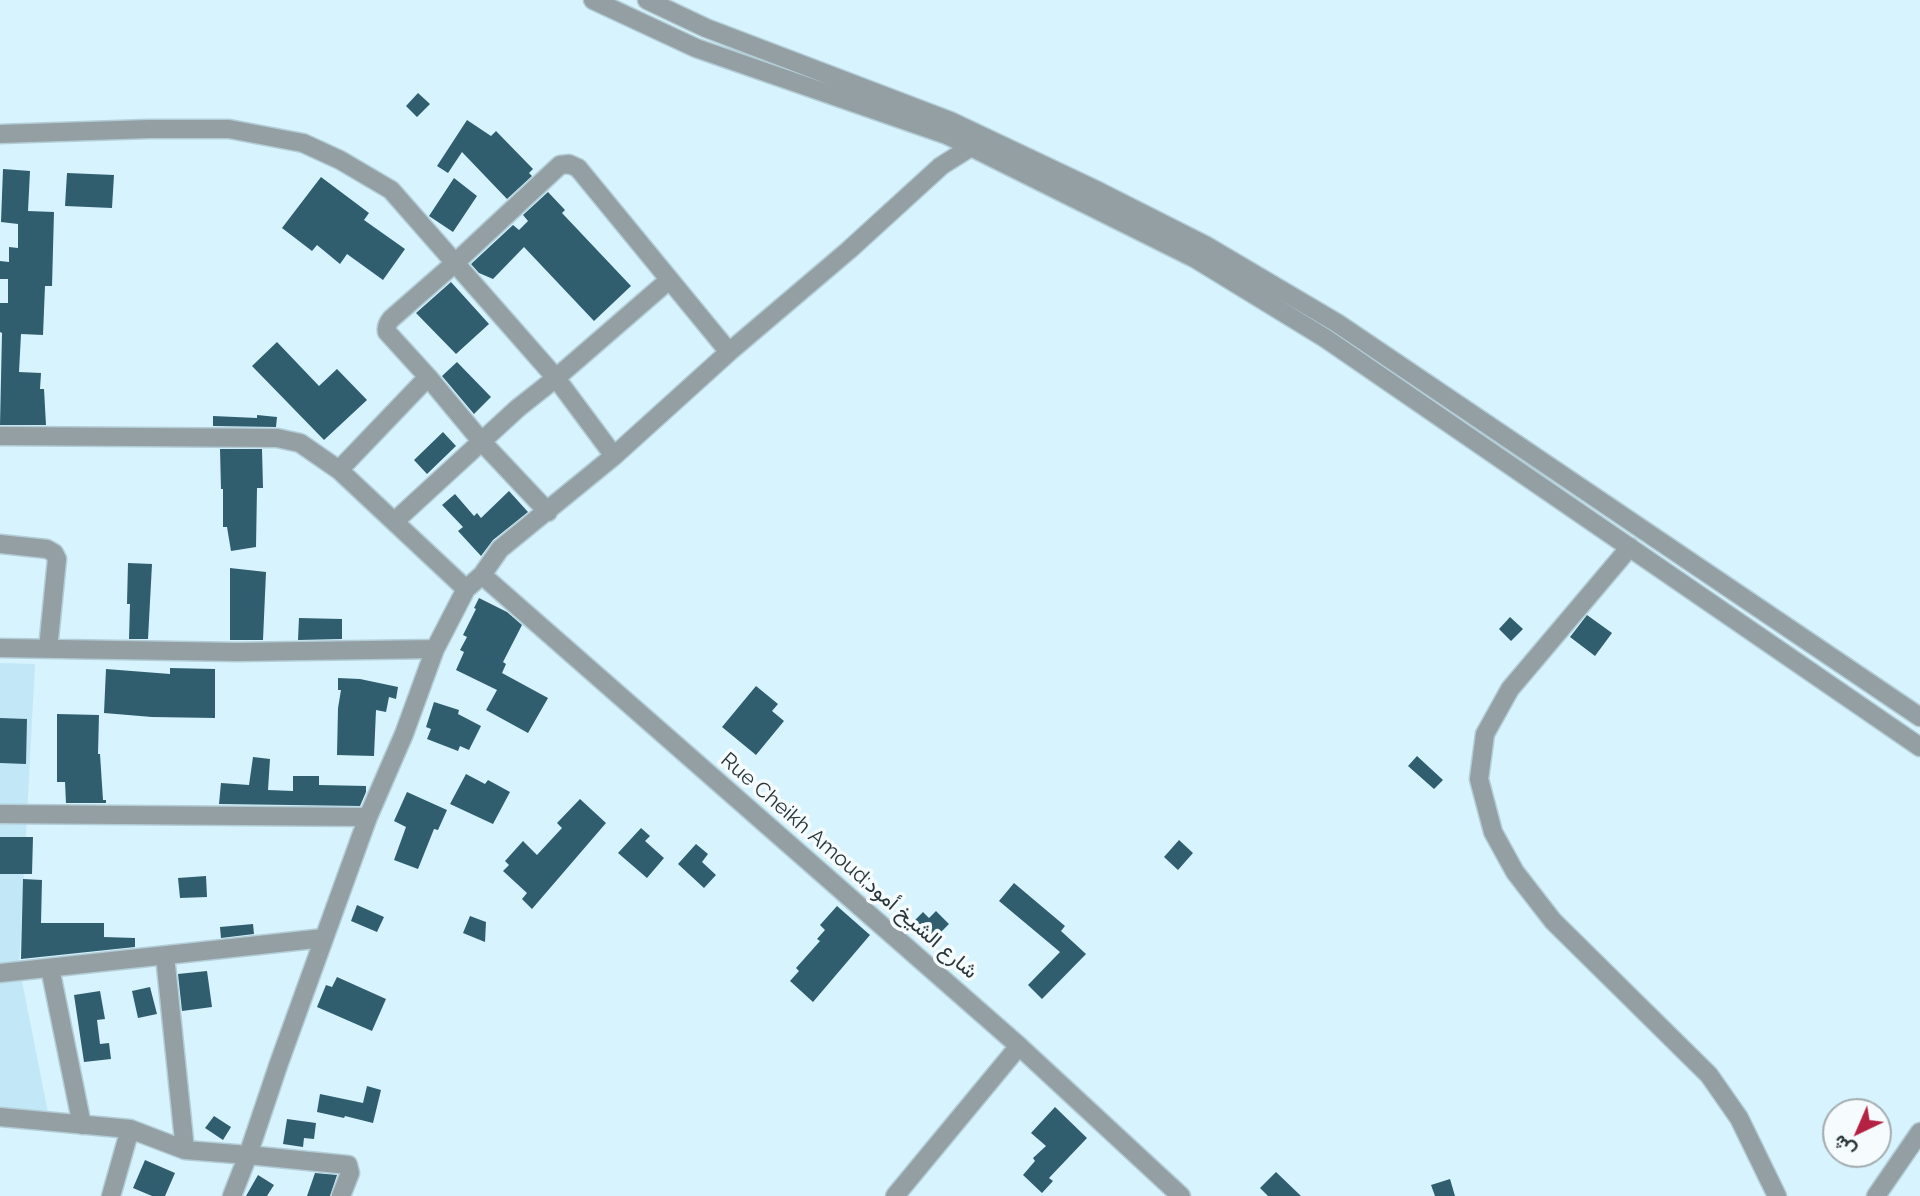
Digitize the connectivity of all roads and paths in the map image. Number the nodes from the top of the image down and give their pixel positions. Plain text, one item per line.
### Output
1 (593, 0) edge
2 (647, 0) edge
3 (0, 134) edge
4 (947, 135) junction
5 (971, 146) junction
6 (941, 166) junction
7 (454, 263) junction
8 (669, 280) junction
9 (729, 352) junction
10 (428, 377) junction
11 (556, 378) junction
12 (0, 436) edge
13 (482, 442) junction
14 (614, 456) junction
15 (339, 470) junction
16 (548, 512) junction
17 (395, 521) junction
18 (0, 544) edge
19 (1630, 547) junction
20 (482, 575) junction
21 (466, 589) junction
22 (0, 648) edge
23 (48, 649) junction
24 (435, 649) junction
25 (1920, 717) edge
26 (1920, 747) edge
27 (0, 814) edge
28 (368, 817) junction
29 (324, 938) junction
30 (165, 956) junction
31 (50, 968) junction
32 (0, 973) edge
33 (1019, 1046) junction
34 (0, 1117) edge
35 (82, 1125) junction
36 (130, 1129) junction
37 (1920, 1132) edge
38 (185, 1150) junction
39 (248, 1155) junction
40 (111, 1196) edge
41 (232, 1196) edge
42 (341, 1196) edge
43 (895, 1196) edge
44 (1181, 1196) edge
45 (1777, 1196) edge
46 (1876, 1196) edge

1 - 4 street
2 - 25 street
3 - 7 street
4 - 5 street
4 - 6 street
5 - 6 street
5 - 19 street
6 - 9 street
7 - 8 street
7 - 10 street
7 - 11 street
8 - 9 street
8 - 11 street
9 - 14 street
10 - 13 street
10 - 15 street
11 - 13 street
11 - 14 street
12 - 15 street
13 - 16 street
13 - 17 street
14 - 16 street
15 - 17 street
16 - 20 street
17 - 21 street
18 - 23 street
19 - 26 street
19 - 45 street
20 - 21 street
20 - 33 street, Rue Cheikh Amoud;شارع الشيخ أمود
21 - 24 street
22 - 23 street
23 - 24 street
24 - 28 street
27 - 28 street
28 - 29 street
29 - 30 street
29 - 39 street
30 - 31 street
30 - 38 street
31 - 32 street
31 - 35 street
33 - 43 street
33 - 44 street, Rue Cheikh Amoud;شارع الشيخ أمود
34 - 35 street
35 - 36 street
36 - 38 street
36 - 40 street
37 - 46 street
38 - 39 street
39 - 41 street
39 - 42 street

